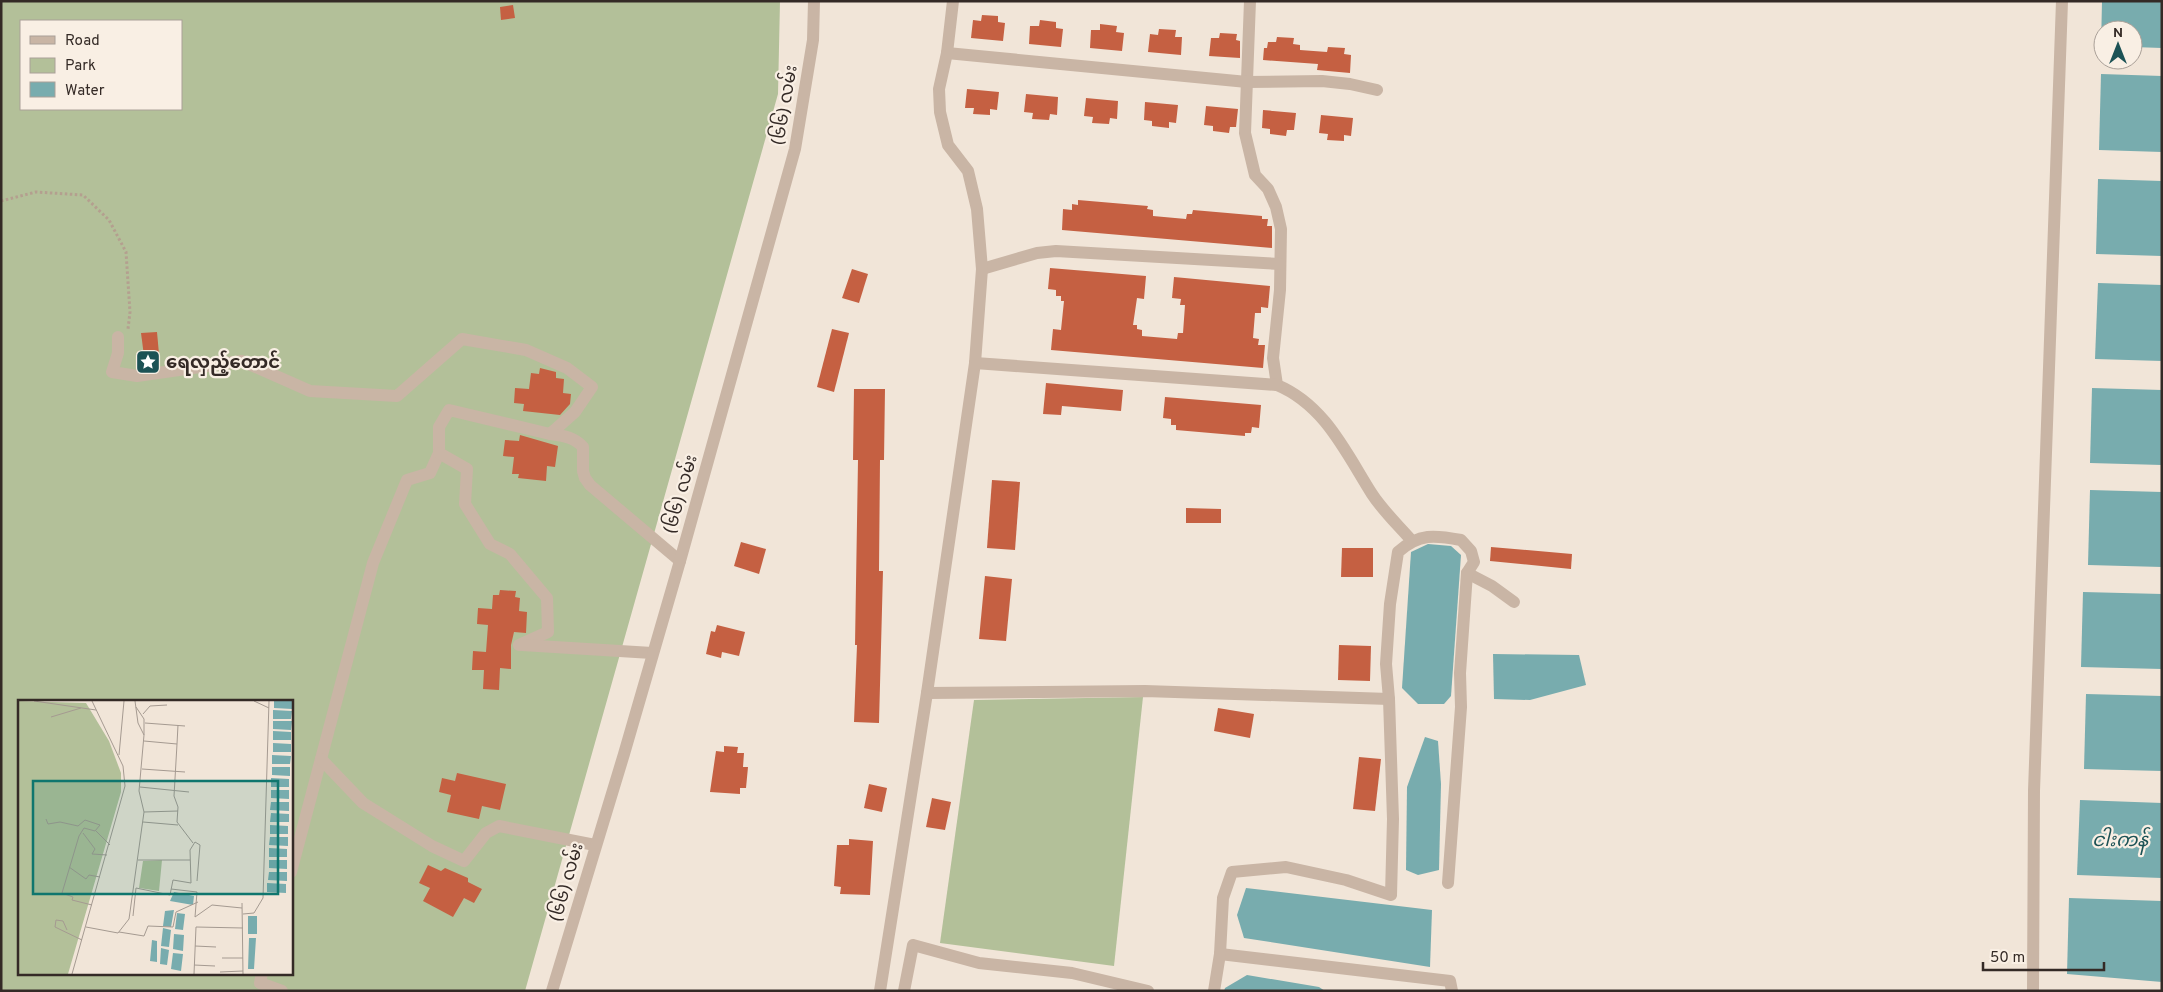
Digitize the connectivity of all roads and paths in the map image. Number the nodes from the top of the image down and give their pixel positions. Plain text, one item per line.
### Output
1 (814, 1) edge
2 (953, 1) edge
3 (1250, 1) edge
4 (2062, 1) edge
5 (947, 53) junction
6 (1247, 82) junction
7 (1378, 90) dead end
8 (1, 201) edge
9 (1280, 264) junction
10 (982, 269) junction
11 (118, 337) joint
12 (975, 363) junction
13 (1278, 384) junction
14 (550, 434) junction
15 (438, 453) junction
16 (1412, 541) junction
17 (680, 561) junction
18 (1467, 573) junction
19 (1514, 602) dead end
20 (652, 653) junction
21 (928, 693) junction
22 (1389, 698) junction
23 (322, 759) junction
24 (595, 845) junction
25 (292, 868) edge
26 (1448, 883) dead end
27 (1220, 954) junction
28 (262, 974) edge
29 (282, 991) edge
30 (552, 991) edge
31 (880, 991) edge
32 (904, 991) edge
33 (1148, 991) edge
34 (1214, 991) edge
35 (1452, 991) edge
36 (2033, 991) edge

1 - 17 street, (၆၆) လမ်း
2 - 5 street
3 - 6 street
4 - 36 street
5 - 6 street
5 - 10 street
6 - 7 street
6 - 9 street
8 - 11 path
9 - 10 street
9 - 13 street
10 - 12 street
11 - 14 street
12 - 13 street
12 - 21 street
13 - 16 street
14 - 15 street
14 - 17 street
15 - 20 street
15 - 23 street
16 - 18 street
16 - 22 street
17 - 20 street, (၆၆) လမ်း
18 - 19 street
18 - 26 street
20 - 24 street, (၆၆) လမ်း
21 - 22 street
21 - 31 street
22 - 27 street
23 - 24 street
23 - 25 street
24 - 30 street, (၆၆) လမ်း
27 - 34 street
27 - 35 street
28 - 29 street
32 - 33 street

